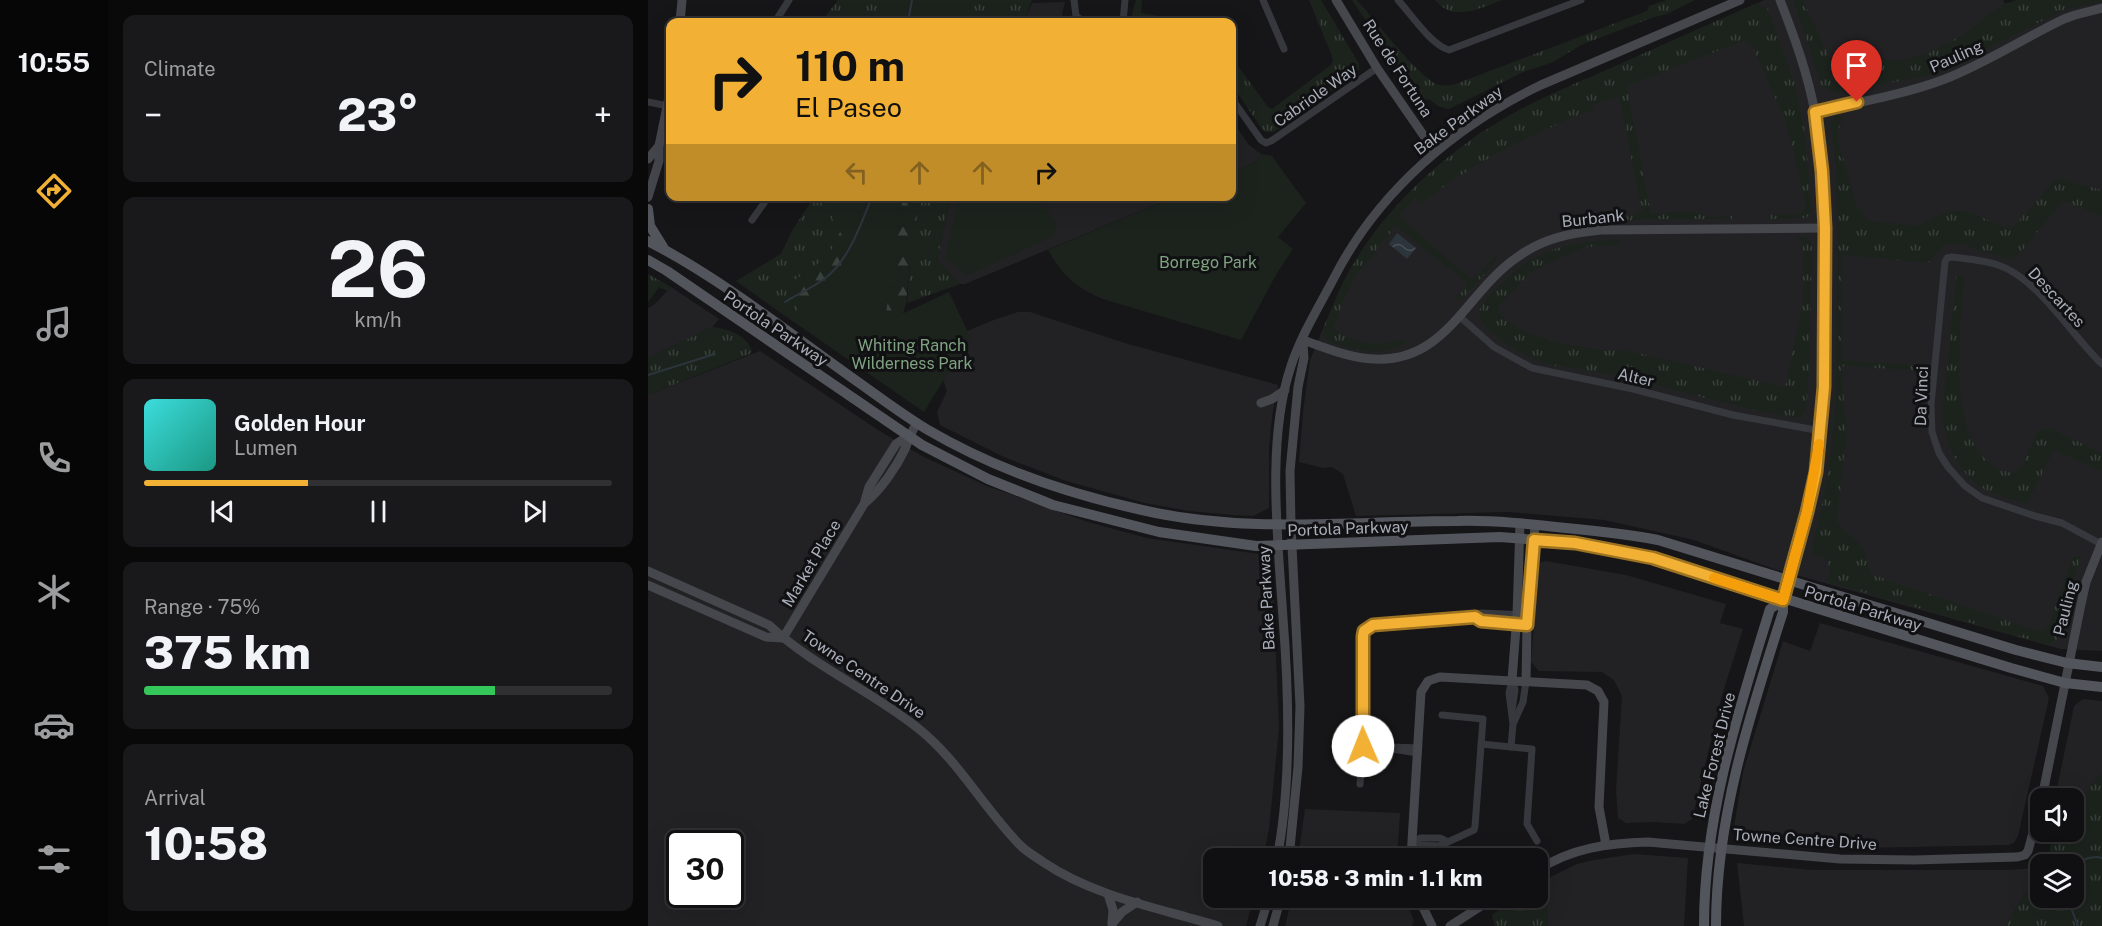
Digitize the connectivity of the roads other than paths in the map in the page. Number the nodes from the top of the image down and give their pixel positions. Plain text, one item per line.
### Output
1 (682, 0) edge
2 (789, 0) edge
3 (1074, 0) edge
4 (1125, 0) edge
5 (1263, 0) edge
6 (1336, 0) edge
7 (1398, 0) edge
8 (1581, 0) edge
9 (1740, 0) edge
10 (1780, 0) edge
11 (2102, 8) edge
12 (680, 18) edge
13 (778, 18) edge
14 (1078, 18) edge
15 (1123, 18) edge
16 (1284, 49) dead end
17 (1377, 68) junction
18 (648, 102) edge
19 (1236, 105) edge
20 (666, 106) edge
21 (1815, 112) junction
22 (666, 115) edge
23 (659, 146) junction
24 (1435, 152) junction
25 (648, 159) edge
26 (648, 197) edge
27 (765, 201) edge
28 (648, 209) edge
29 (752, 220) dead end
30 (1825, 228) junction
31 (648, 241) edge
32 (664, 250) junction
33 (1947, 258) joint
34 (648, 260) edge
35 (648, 269) edge
36 (675, 278) junction
37 (1459, 316) junction
38 (1303, 340) junction
39 (1304, 358) junction
40 (2102, 364) edge
41 (1285, 390) junction
42 (1261, 403) dead end
43 (1281, 411) junction
44 (917, 423) junction
45 (1821, 431) junction
46 (908, 436) junction
47 (1520, 523) junction
48 (1535, 525) junction
49 (1277, 526) junction
50 (1291, 526) junction
51 (1520, 538) junction
52 (1534, 540) junction
53 (2101, 543) edge
54 (1292, 545) junction
55 (1278, 546) junction
56 (648, 571) edge
57 (1787, 580) junction
58 (648, 585) edge
59 (1783, 600) junction
60 (1517, 619) junction
61 (1528, 620) junction
62 (783, 638) junction
63 (2067, 663) junction
64 (2102, 667) edge
65 (1512, 680) junction
66 (1526, 681) junction
67 (2065, 683) junction
68 (2102, 687) edge
69 (1287, 702) junction
70 (1442, 715) dead end
71 (1513, 724) junction
72 (1482, 744) junction
73 (1363, 746) junction
74 (1511, 747) junction
75 (1418, 750) junction
76 (1298, 767) junction
77 (1360, 784) dead end
78 (2044, 788) edge
79 (1537, 841) dead end
80 (1414, 842) junction
81 (2031, 842) edge
82 (1606, 845) junction
83 (1279, 848) edge
84 (1290, 848) edge
85 (1413, 848) edge
86 (1708, 848) junction
87 (1722, 849) junction
88 (1548, 864) edge
89 (1108, 894) junction
90 (1137, 902) junction
91 (1266, 908) edge
92 (1278, 908) edge
93 (1423, 908) edge
94 (1478, 908) edge
95 (1218, 926) edge
96 (1260, 926) edge
97 (1273, 926) edge
98 (1432, 926) edge
99 (1450, 926) edge
100 (1704, 926) edge
101 (1716, 926) edge

1 - 12 main road
2 - 13 street
3 - 14 street
4 - 15 street
5 - 16 street
6 - 17 main road, Rue de Fortuna
7 - 8 street
9 - 24 main road, Bake Parkway
10 - 21 main road, Lake Forest Drive
11 - 21 main road, Pauling
17 - 19 street, Cabriole Way
17 - 24 main road, Rue de Fortuna
18 - 20 street
21 - 30 main road, Lake Forest Drive
22 - 23 main road
23 - 25 main road
23 - 26 main road
24 - 38 main road, Bake Parkway
27 - 29 street
28 - 32 main road
30 - 37 main road, Burbank
30 - 45 main road, Lake Forest Drive
31 - 32 main road, Portola Parkway
32 - 44 main road, Portola Parkway
33 - 40 street, Descartes
33 - 53 street, Da Vinci
34 - 36 main road, Portola Parkway
35 - 36 main road
36 - 46 main road, Portola Parkway
37 - 38 main road, Burbank
37 - 45 street, Alter
38 - 39 main road, Bake Parkway
38 - 41 main road, Bake Parkway
39 - 43 main road
39 - 50 main road, Bake Parkway
41 - 42 main road
41 - 43 main road, Bake Parkway
43 - 49 main road, Bake Parkway
44 - 46 main road, Market Place
44 - 49 main road, Portola Parkway
45 - 57 main road, Lake Forest Drive
46 - 55 main road, Portola Parkway
46 - 62 main road, Market Place
47 - 48 main road, Portola Parkway
47 - 50 main road, Portola Parkway
47 - 51 main road
48 - 52 main road
48 - 57 main road, Portola Parkway
49 - 50 main road, Portola Parkway
49 - 55 main road, Bake Parkway
50 - 54 main road, Bake Parkway
51 - 52 main road, Portola Parkway
51 - 54 main road, Portola Parkway
51 - 60 main road
52 - 59 main road, Portola Parkway
52 - 61 main road
53 - 63 main road, Pauling
54 - 55 main road, Portola Parkway
54 - 76 main road, Bake Parkway
55 - 69 main road, Bake Parkway
56 - 62 main road, Towne Centre Drive
57 - 59 main road, Lake Forest Drive
57 - 63 main road, Portola Parkway
58 - 62 main road, Towne Centre Drive
59 - 67 main road, Portola Parkway
59 - 86 main road, Lake Forest Drive
59 - 87 main road, Lake Forest Drive
60 - 61 street
60 - 65 main road
60 - 73 street
61 - 66 main road
62 - 89 main road, Towne Centre Drive
63 - 64 main road, Portola Parkway
63 - 67 main road, Pauling
65 - 66 main road
65 - 71 street
65 - 75 main road
66 - 71 street
66 - 82 main road
67 - 68 main road, Portola Parkway
67 - 78 main road
69 - 76 main road
69 - 83 main road, Bake Parkway
70 - 72 street
71 - 74 street
72 - 74 street
72 - 80 street
73 - 75 street
73 - 77 street
74 - 79 street
75 - 80 main road
76 - 84 main road, Bake Parkway
80 - 85 main road
81 - 87 main road, Towne Centre Drive
82 - 86 main road, Towne Centre Drive
82 - 88 main road, Towne Centre Drive
86 - 87 main road, Towne Centre Drive
86 - 100 main road, Lake Forest Drive
87 - 101 main road, Lake Forest Drive
89 - 90 main road, Towne Centre Drive
89 - 90 main road
90 - 95 main road, Towne Centre Drive
91 - 96 main road
92 - 97 main road
93 - 98 main road
94 - 99 main road

